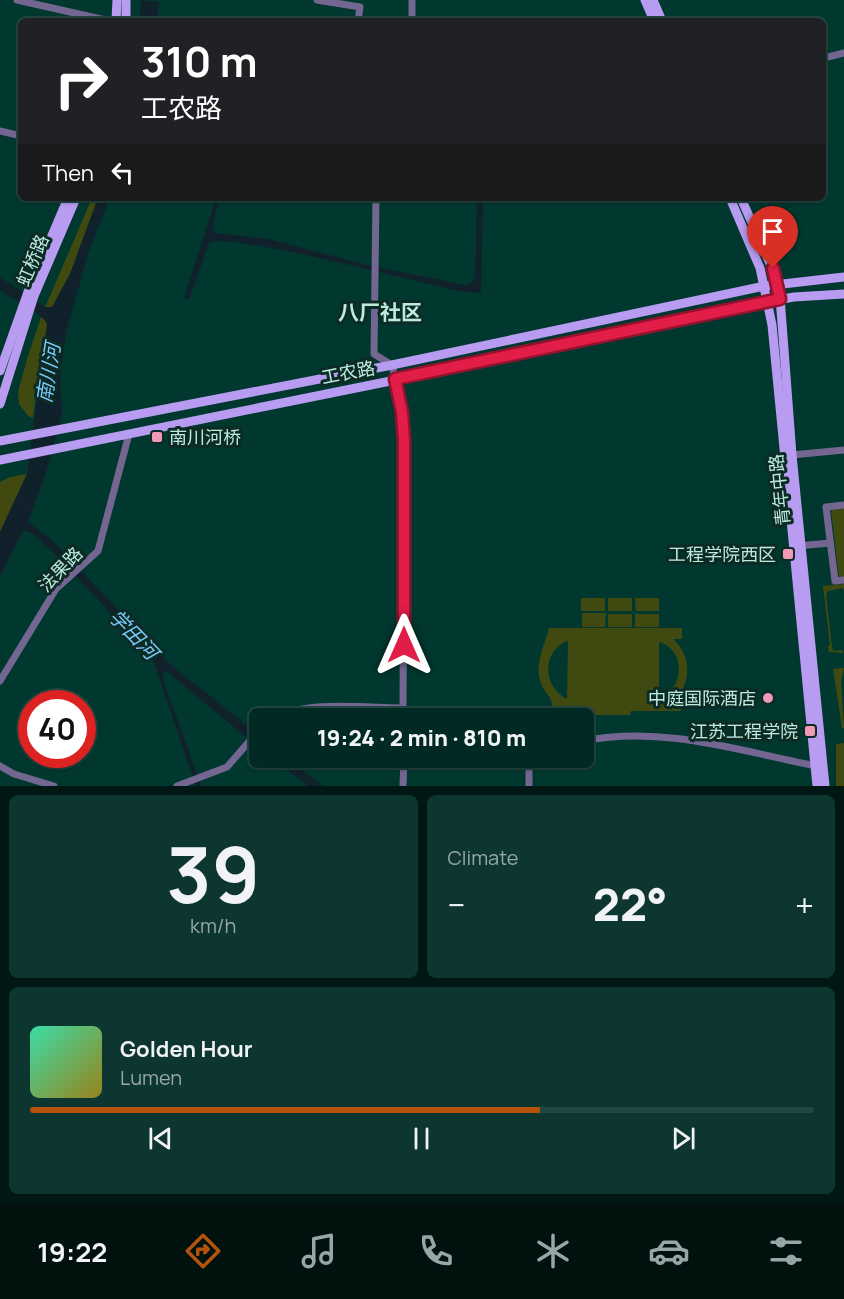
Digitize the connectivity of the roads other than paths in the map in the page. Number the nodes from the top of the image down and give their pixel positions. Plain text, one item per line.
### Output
1 (17, 0) edge
2 (117, 0) edge
3 (126, 0) edge
4 (317, 0) edge
5 (412, 0) edge
6 (645, 0) edge
7 (653, 0) edge
8 (97, 18) edge
9 (116, 18) edge
10 (126, 18) edge
11 (358, 18) edge
12 (412, 18) edge
13 (653, 18) edge
14 (661, 18) edge
15 (844, 53) edge
16 (826, 58) edge
17 (0, 131) edge
18 (18, 135) edge
19 (67, 201) edge
20 (75, 201) edge
21 (376, 201) edge
22 (731, 201) edge
23 (742, 201) edge
24 (844, 277) edge
25 (778, 284) junction
26 (765, 286) junction
27 (31, 294) junction
28 (844, 294) edge
29 (780, 299) junction
30 (768, 301) junction
31 (25, 311) junction
32 (392, 364) junction
33 (0, 371) edge
34 (395, 379) junction
35 (0, 404) edge
36 (129, 434) junction
37 (0, 441) edge
38 (844, 450) edge
39 (792, 455) junction
40 (0, 460) edge
41 (844, 505) edge
42 (830, 543) junction
43 (797, 546) junction
44 (844, 580) edge
45 (0, 681) edge
46 (403, 708) edge
47 (594, 739) edge
48 (249, 742) edge
49 (0, 766) edge
50 (816, 766) junction
51 (404, 768) edge
52 (529, 768) edge
53 (54, 786) edge
54 (177, 786) edge
55 (403, 786) edge
56 (529, 786) edge
57 (817, 786) edge
58 (825, 786) edge

1 - 8 street
2 - 9 main road
3 - 10 main road
4 - 11 street
5 - 12 street
6 - 13 main road
7 - 14 main road
15 - 16 street
17 - 18 street
19 - 27 main road, 虹桥路
20 - 27 main road, 虹桥路
21 - 32 street
22 - 26 main road, 青年中路
23 - 25 main road, 青年中路
24 - 25 main road, 工农路
25 - 26 main road, 工农路
25 - 29 main road, 青年中路
26 - 30 main road, 青年中路
26 - 32 main road, 工农路
27 - 31 main road, 虹桥路
28 - 29 main road, 工农路
29 - 30 main road, 工农路
29 - 39 main road, 青年中路
30 - 34 main road, 工农路
30 - 43 main road, 青年中路
31 - 33 main road, 虹桥路
31 - 35 main road, 虹桥路
32 - 34 street
32 - 37 main road, 工农路
34 - 36 main road, 工农路
34 - 46 street
36 - 40 main road, 工农路
36 - 45 street, 法果路
38 - 39 street
39 - 43 main road, 青年中路
41 - 42 street
42 - 43 street
42 - 44 street
43 - 50 main road, 青年中路
43 - 58 main road, 青年中路
47 - 50 street
48 - 54 street
49 - 53 street
50 - 57 main road, 青年中路
51 - 55 street
52 - 56 street

